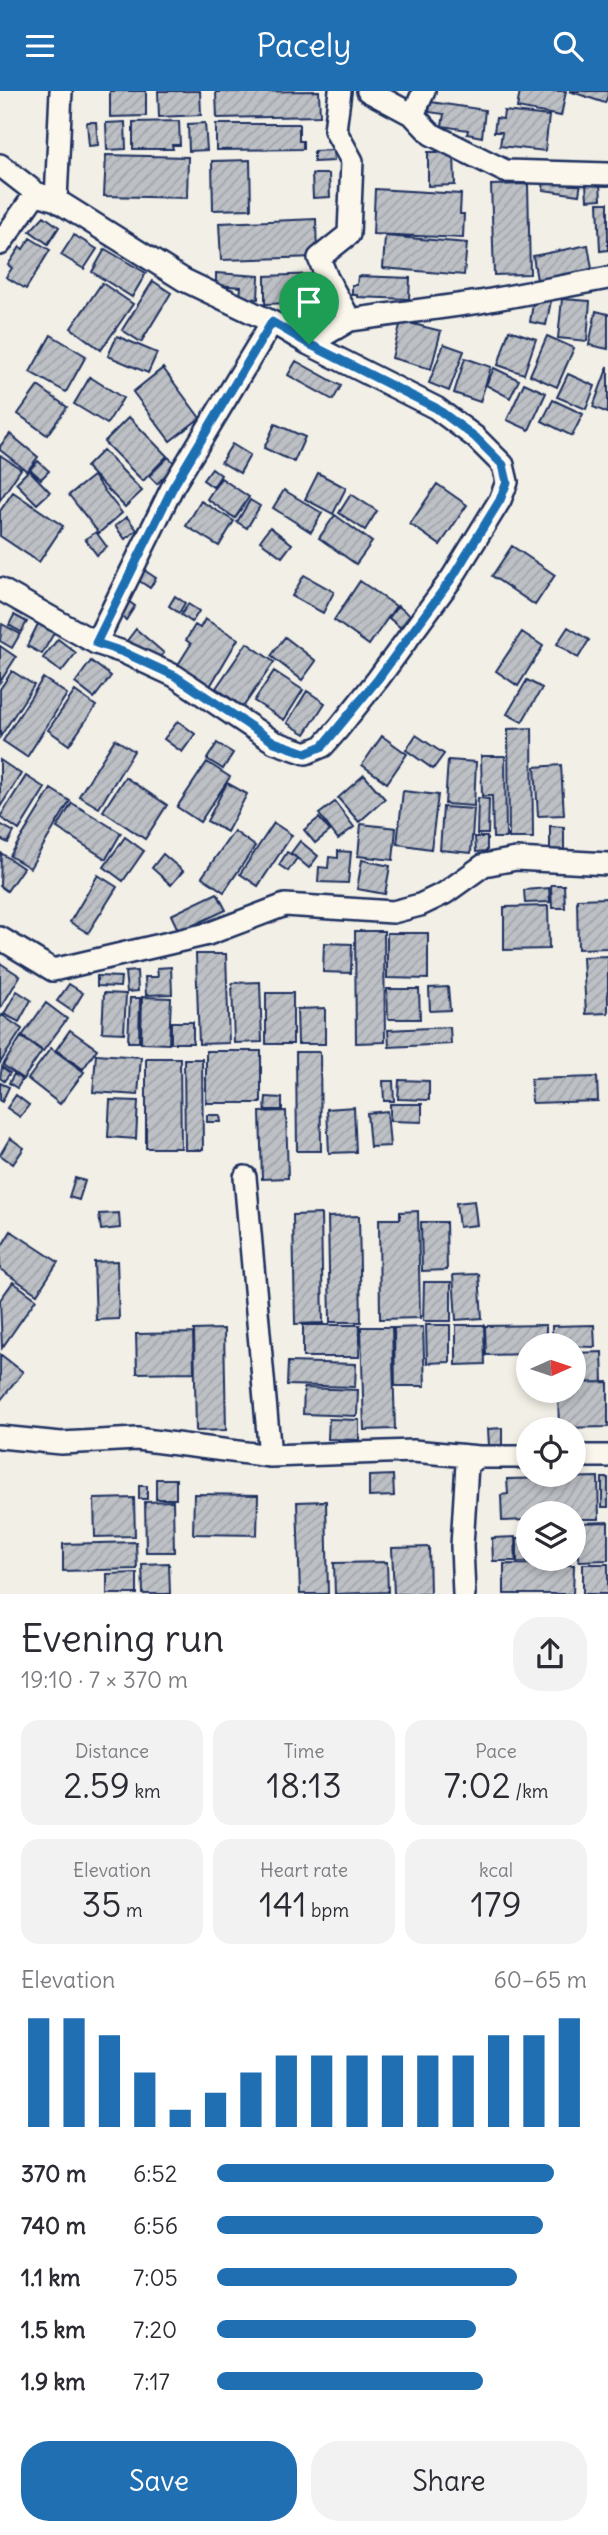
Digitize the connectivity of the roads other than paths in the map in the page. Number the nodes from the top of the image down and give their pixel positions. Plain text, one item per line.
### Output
1 (61, 91) edge
2 (340, 91) edge
3 (368, 91) edge
4 (424, 91) edge
5 (413, 115) junction
6 (0, 165) edge
7 (608, 174) edge
8 (46, 197) junction
9 (0, 244) edge
10 (608, 278) edge
11 (350, 320) junction
12 (272, 322) junction
13 (309, 344) junction
14 (0, 589) edge
15 (96, 643) junction
16 (608, 864) edge
17 (0, 938) edge
18 (245, 1177) dead end
19 (0, 1437) edge
20 (270, 1456) junction
21 (608, 1456) edge
22 (479, 1457) junction
23 (516, 1457) edge
24 (586, 1457) edge
25 (464, 1594) edge

1 - 8 street
2 - 11 street
3 - 5 street
4 - 5 street
5 - 7 street
6 - 8 street
8 - 9 street
8 - 12 street
10 - 11 street
11 - 13 street
12 - 13 street
12 - 15 street
13 - 15 street
14 - 15 street
16 - 17 street
18 - 20 street
19 - 20 street
20 - 22 street
21 - 24 street
22 - 23 street
22 - 25 street

